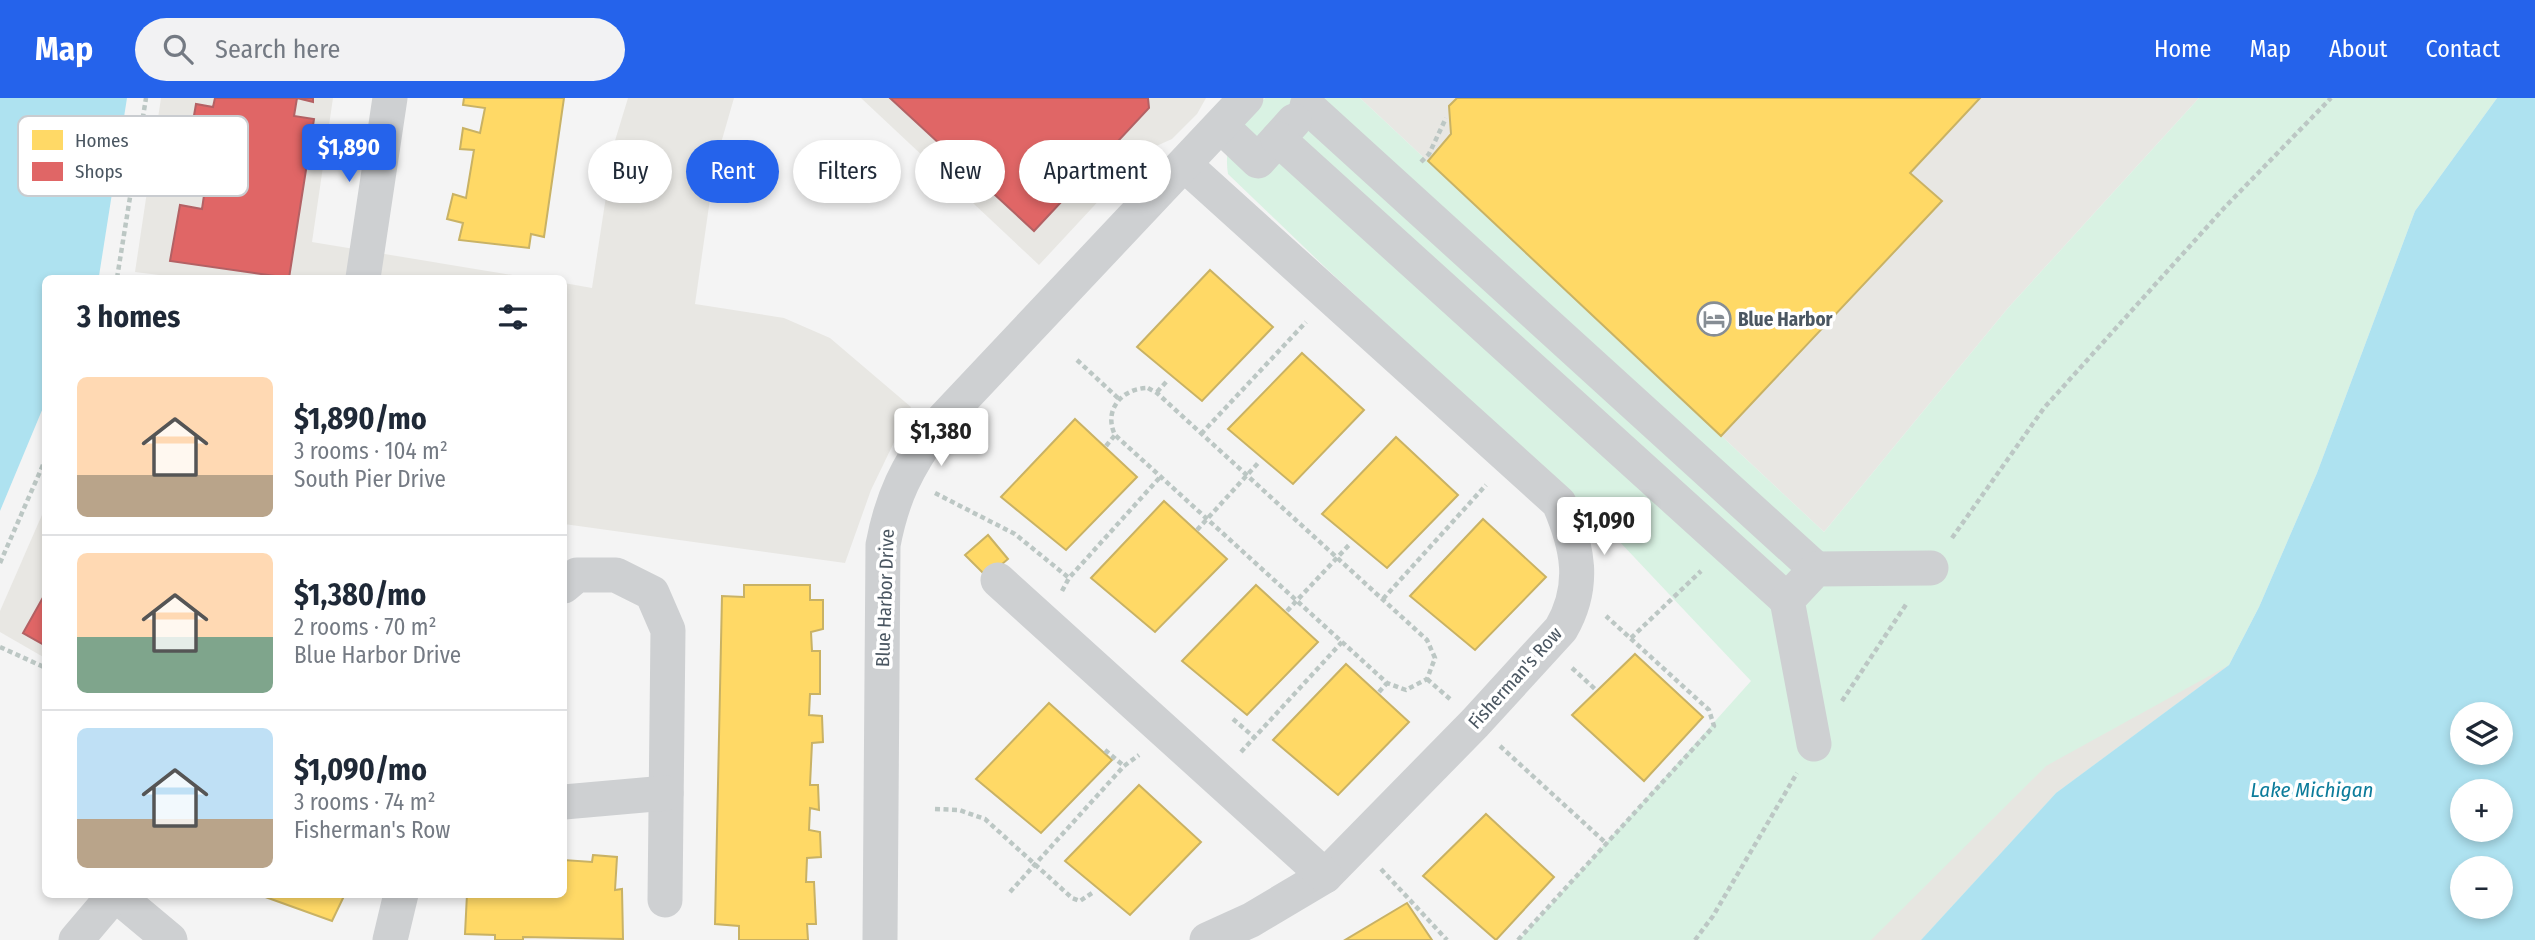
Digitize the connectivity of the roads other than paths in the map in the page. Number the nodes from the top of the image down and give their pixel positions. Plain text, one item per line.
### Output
1 (390, 98) edge
2 (1246, 98) edge
3 (1311, 102) edge
4 (1221, 126) junction
5 (1278, 139) junction
6 (1185, 165) junction
7 (363, 275) edge
8 (1931, 568) road end
9 (1816, 569) junction
10 (998, 580) dead end
11 (567, 583) edge
12 (1787, 600) junction
13 (1814, 744) road end
14 (666, 793) junction
15 (567, 802) edge
16 (1325, 876) junction
17 (112, 898) edge
18 (120, 898) edge
19 (400, 898) edge
20 (665, 900) dead end
21 (76, 940) edge
22 (170, 940) edge
23 (390, 940) edge
24 (880, 940) edge
25 (1207, 940) edge

1 - 7 street
2 - 4 street, Blue Harbor Drive
3 - 5 street
3 - 9 street
4 - 5 street
4 - 6 street, Blue Harbor Drive
5 - 12 street
6 - 16 street, Fisherman's Row
6 - 24 street, Blue Harbor Drive
8 - 9 street
9 - 12 street
10 - 16 street
11 - 14 street
12 - 13 street
14 - 15 street
14 - 20 street
16 - 25 street, Fisherman's Row
17 - 21 street
18 - 22 street
19 - 23 street

